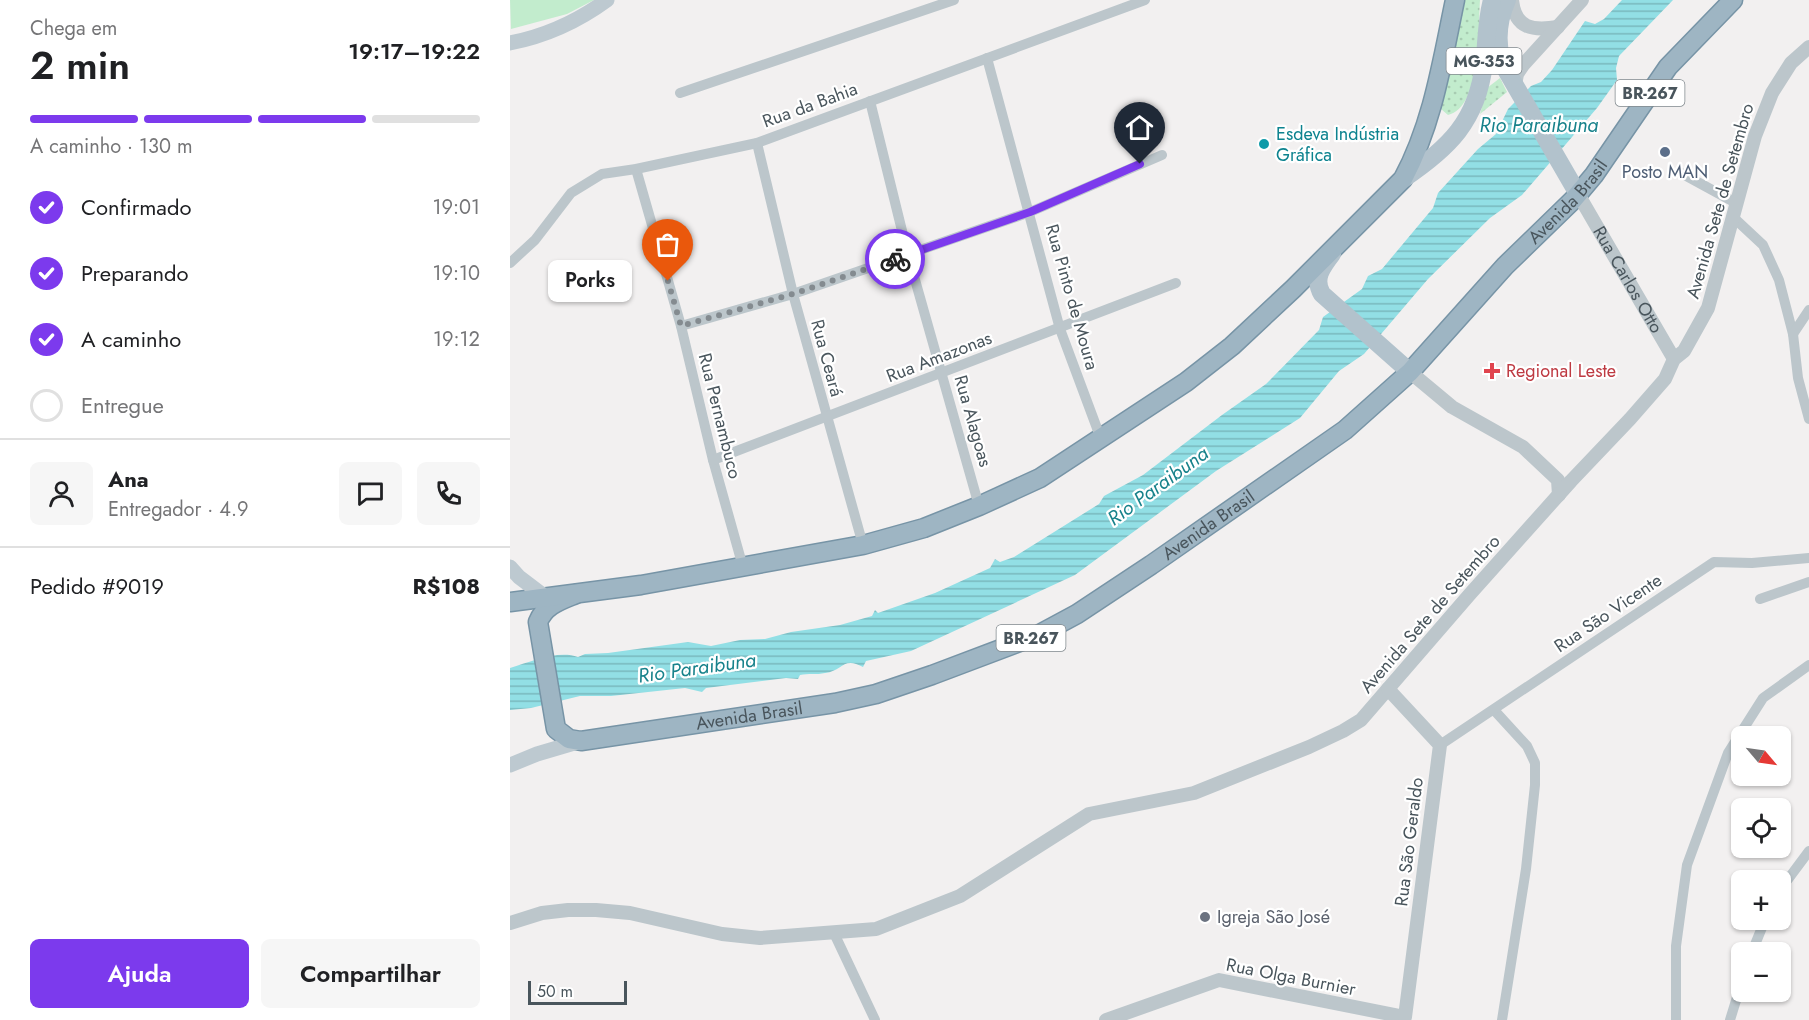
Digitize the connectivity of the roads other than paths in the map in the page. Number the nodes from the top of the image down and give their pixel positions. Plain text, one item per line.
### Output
1 (606, 0) edge
2 (954, 0) edge
3 (1145, 0) edge
4 (1455, 0) edge
5 (1492, 0) edge
6 (1507, 0) edge
7 (1512, 0) edge
8 (1582, 0) edge
9 (1733, 0) edge
10 (1558, 27) junction
11 (510, 43) edge
12 (1809, 47) edge
13 (987, 58) junction
14 (1517, 90) junction
15 (680, 93) dead end
16 (870, 101) junction
17 (757, 142) junction
18 (1162, 155) dead end
19 (636, 169) junction
20 (1681, 173) dead end
21 (1403, 179) junction
22 (1578, 194) junction
23 (1734, 210) junction
24 (1030, 212) junction
25 (1344, 239) junction
26 (908, 255) junction
27 (510, 263) edge
28 (1176, 283) dead end
29 (793, 294) junction
30 (1809, 310) edge
31 (681, 326) junction
32 (1060, 329) junction
33 (1793, 333) junction
34 (1674, 359) junction
35 (1410, 372) junction
36 (942, 374) junction
37 (827, 418) junction
38 (1809, 419) edge
39 (1101, 439) junction
40 (713, 460) junction
41 (1564, 480) junction
42 (979, 506) junction
43 (863, 545) junction
44 (1809, 558) edge
45 (510, 567) edge
46 (743, 567) junction
47 (1809, 582) edge
48 (576, 594) junction
49 (544, 596) junction
50 (1760, 599) dead end
51 (512, 602) edge
52 (539, 629) junction
53 (1809, 665) edge
54 (1388, 688) junction
55 (1494, 710) junction
56 (555, 725) junction
57 (581, 741) junction
58 (1440, 745) junction
59 (537, 754) junction
60 (510, 765) edge
61 (1809, 851) edge
62 (1791, 875) edge
63 (510, 923) edge
64 (833, 931) junction
65 (1736, 1002) edge
66 (1404, 1018) edge
67 (875, 1020) edge
68 (1106, 1020) edge
69 (1502, 1020) edge
70 (1676, 1020) edge
71 (1730, 1020) edge

1 - 11 main road
2 - 15 street
3 - 13 street, Rua da Bahia
4 - 21 highway
5 - 21 main road, MG-353
6 - 14 main road, Rua Carlos Otto
7 - 10 street
8 - 10 street
9 - 22 highway, Avenida Brasil / BR-267
10 - 14 street
12 - 23 street, Avenida Sete de Setembro
13 - 16 street, Rua da Bahia
13 - 24 street, Rua Pinto de Moura
14 - 22 main road, Rua Carlos Otto
16 - 17 street, Rua da Bahia
16 - 26 street, Rua Alagoas
17 - 19 street, Rua da Bahia
17 - 29 street, Rua Ceará
18 - 24 street
19 - 27 street, Rua da Bahia
19 - 31 street, Rua Pernambuco
20 - 23 street
21 - 25 highway
22 - 34 street, Rua Carlos Otto
22 - 35 highway, Avenida Brasil / BR-267
23 - 33 street
23 - 34 street, Avenida Sete de Setembro
24 - 26 street
24 - 32 street, Rua Pinto de Moura
25 - 35 main road
25 - 39 highway
26 - 29 street
26 - 36 street, Rua Alagoas
28 - 32 street, Rua Amazonas
29 - 31 street
29 - 37 street, Rua Ceará
30 - 33 street
31 - 40 street, Rua Pernambuco
32 - 36 street, Rua Amazonas
32 - 39 street, Rua Pinto de Moura
33 - 38 street
34 - 41 street, Avenida Sete de Setembro
35 - 41 street
35 - 57 highway, Avenida Brasil / BR-267
36 - 37 street, Rua Amazonas
36 - 42 street, Rua Alagoas
37 - 40 street, Rua Amazonas
37 - 43 street, Rua Ceará
39 - 42 highway
40 - 46 street, Rua Pernambuco
41 - 54 street, Avenida Sete de Setembro
42 - 43 highway
43 - 46 highway
44 - 55 street, Rua São Vicente
45 - 49 main road
46 - 48 highway
47 - 50 street
48 - 49 highway
48 - 52 highway
49 - 51 highway
51 - 52 highway
52 - 56 highway
53 - 70 street
54 - 58 street
54 - 64 street, Avenida Sete de Setembro
55 - 58 street, Rua São Vicente
55 - 69 street
56 - 57 highway
56 - 59 main road
57 - 59 main road, Avenida Brasil
58 - 66 street, Rua São Geraldo
59 - 60 main road, Avenida Brasil
61 - 62 street
63 - 64 street, Avenida Sete de Setembro
64 - 67 street
65 - 71 street
66 - 68 street, Rua Olga Burnier

